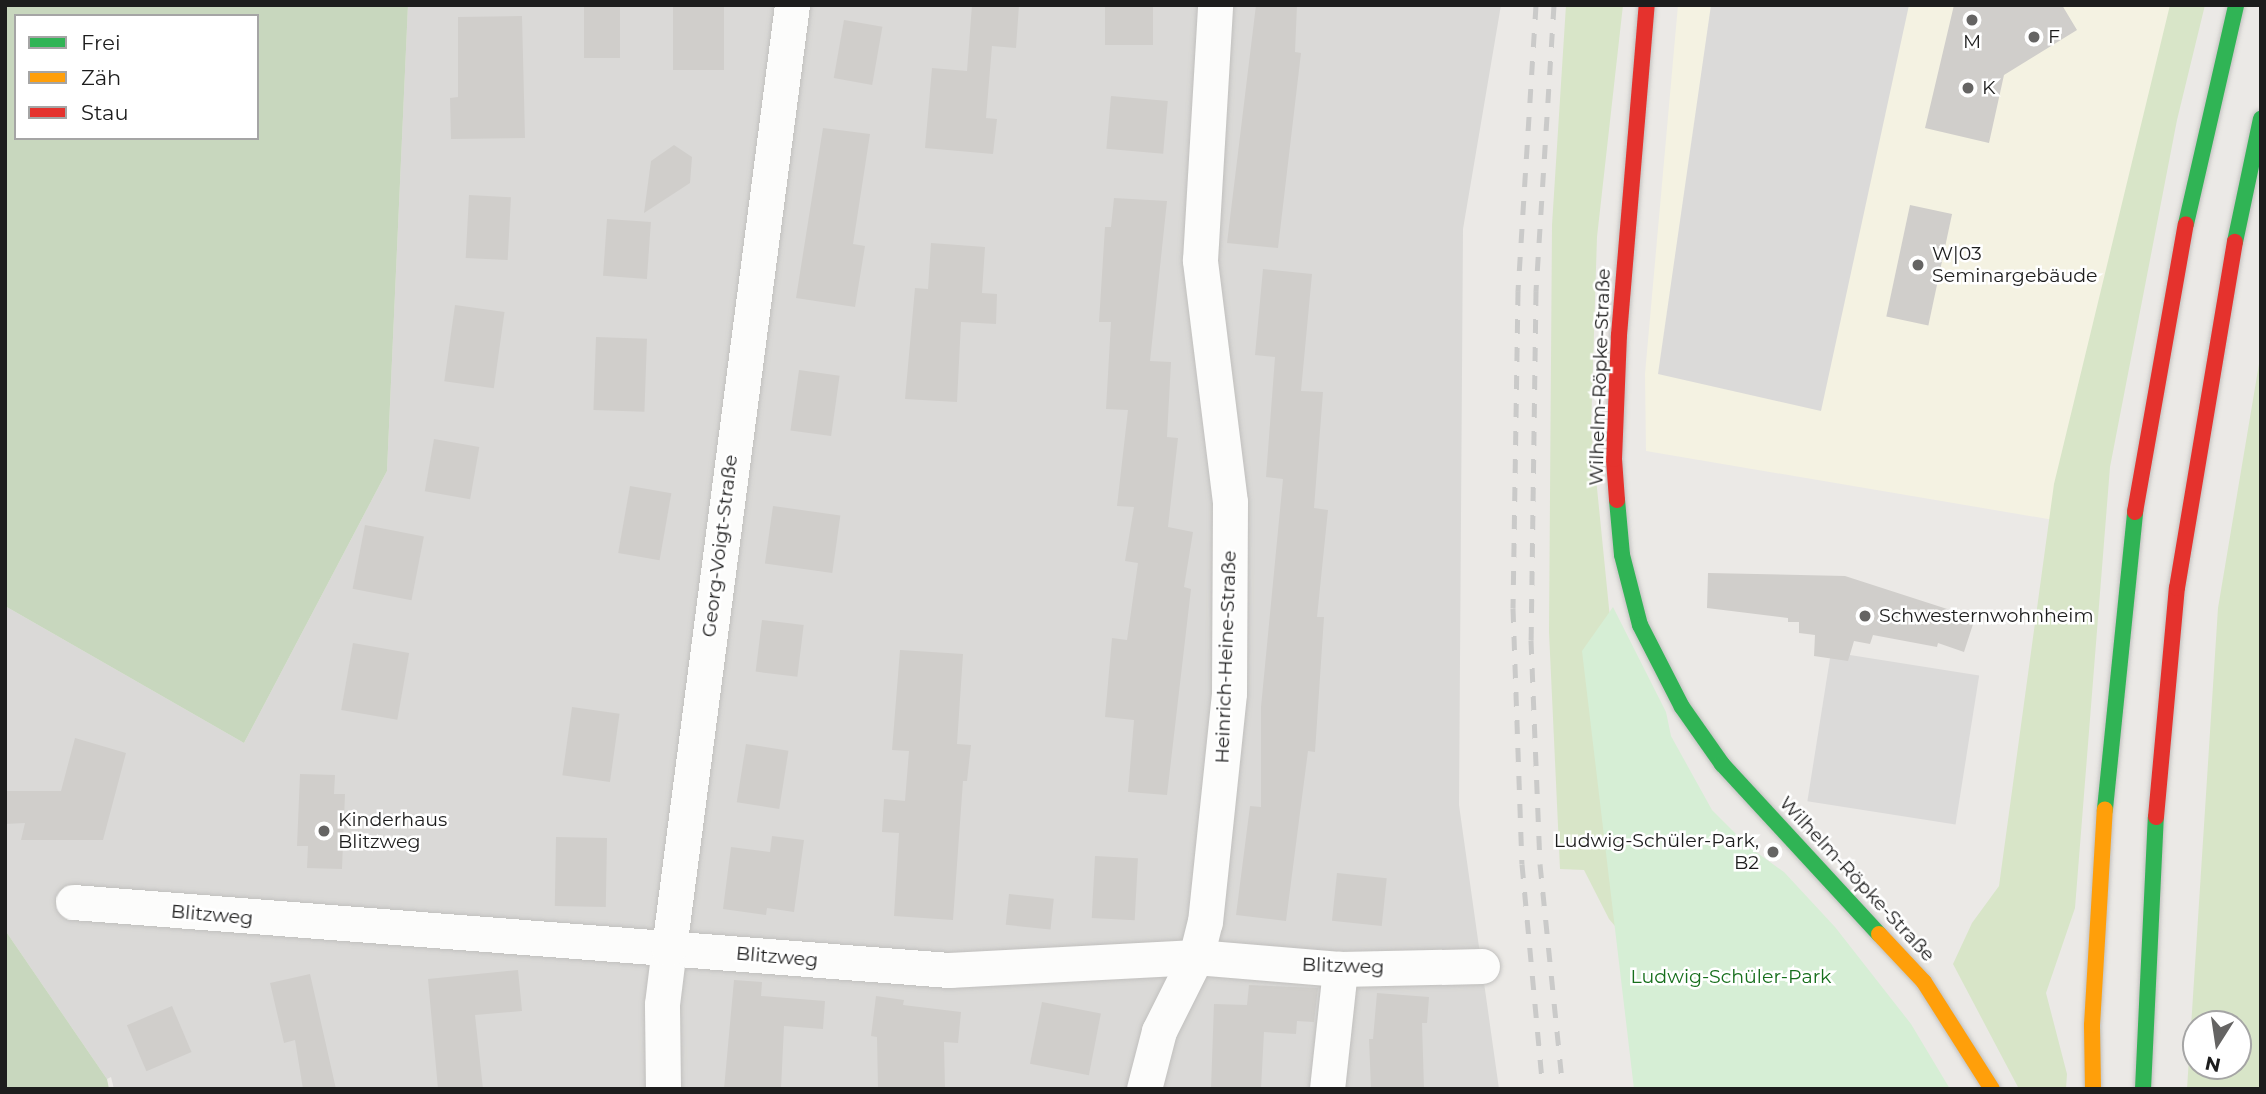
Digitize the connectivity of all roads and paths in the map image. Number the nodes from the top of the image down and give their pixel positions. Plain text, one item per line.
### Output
1 (792, 5) edge
2 (1215, 5) edge
3 (1647, 5) edge
4 (2236, 5) edge
5 (2261, 119) edge
6 (73, 902) dead end
7 (668, 948) junction
8 (1196, 957) junction
9 (1482, 966) dead end
10 (1340, 969) junction
11 (663, 1089) edge
12 (1144, 1089) edge
13 (1327, 1089) edge
14 (1992, 1089) edge
15 (2093, 1089) edge
16 (2143, 1089) edge

1 - 7 street, Georg-Voigt-Straße
2 - 8 street, Heinrich-Heine-Straße
3 - 14 main road, Wilhelm-Röpke-Straße
4 - 15 main road
5 - 16 main road
6 - 7 street, Blitzweg
7 - 8 street, Blitzweg
7 - 11 street, Georg-Voigt-Straße
8 - 10 street, Blitzweg
8 - 12 street, Heinrich-Heine-Straße
9 - 10 street, Blitzweg
10 - 13 street

